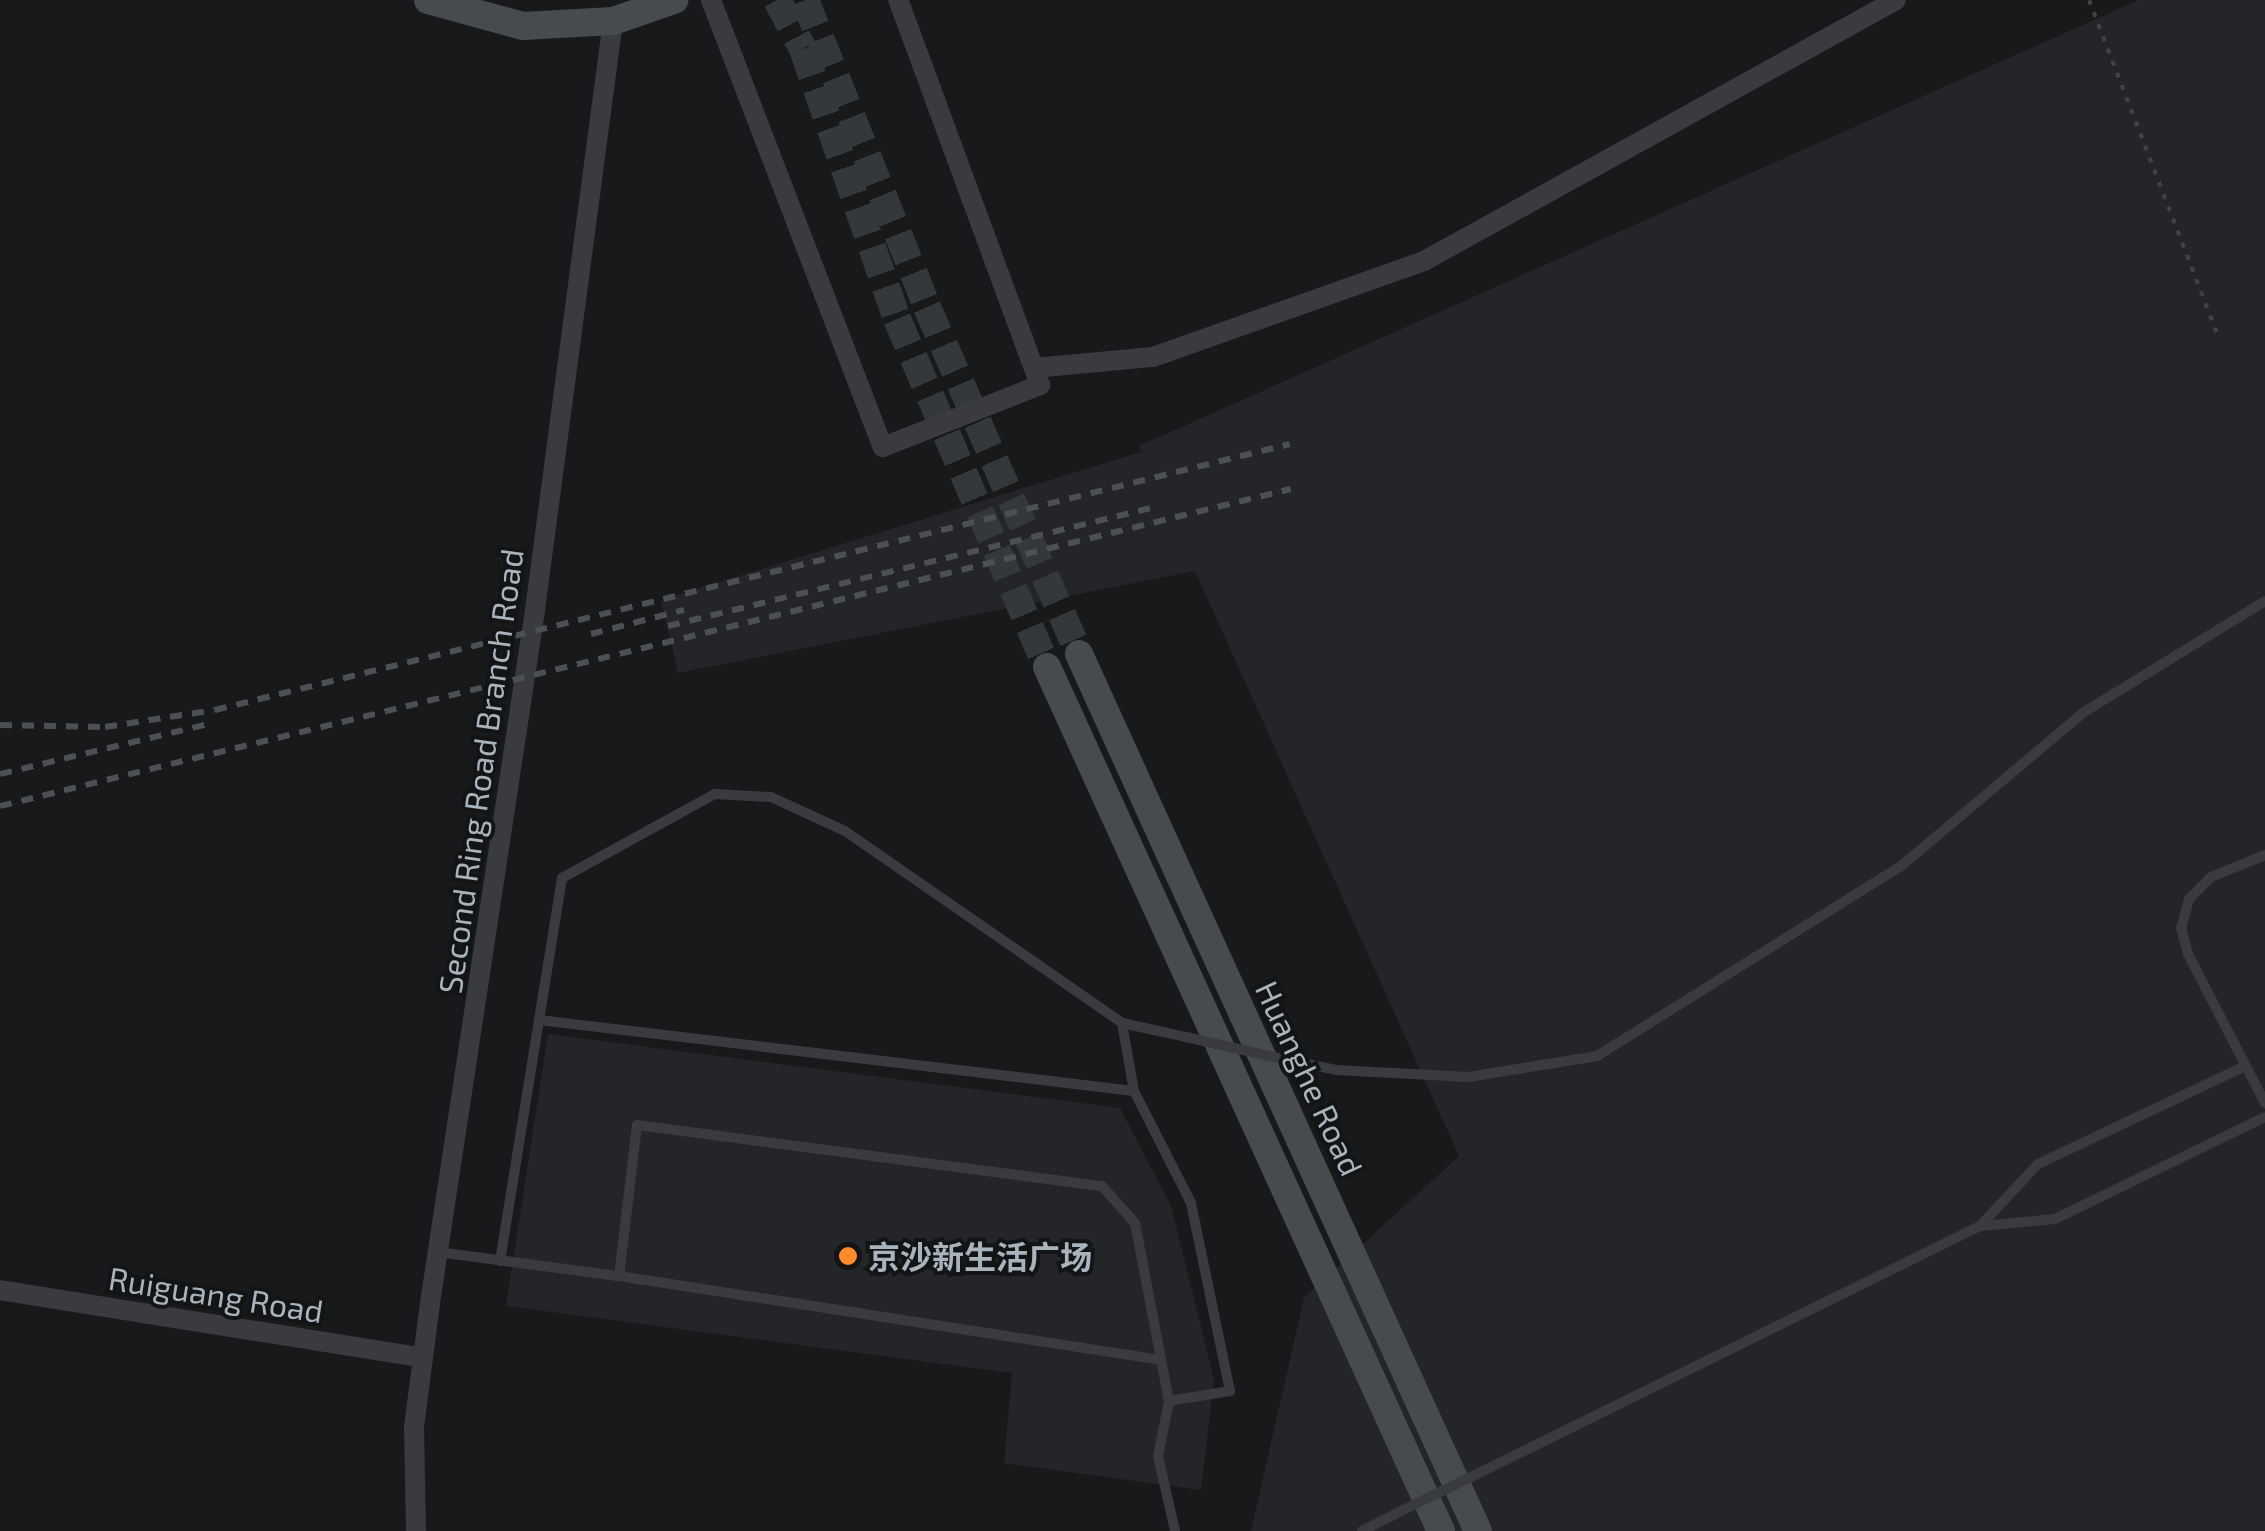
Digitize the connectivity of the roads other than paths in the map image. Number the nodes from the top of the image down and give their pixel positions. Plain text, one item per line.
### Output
1 (428, 0) edge
2 (674, 0) edge
3 (711, 0) edge
4 (898, 0) edge
5 (1896, 0) edge
6 (613, 20) junction
7 (1034, 368) junction
8 (2265, 601) edge
9 (1078, 654) tunnel mouth
10 (1047, 667) tunnel mouth
11 (2265, 855) edge
12 (539, 1020) junction
13 (1122, 1023) junction
14 (2245, 1066) junction
15 (1134, 1091) junction
16 (2265, 1104) edge
17 (2265, 1117) edge
18 (1980, 1226) junction
19 (438, 1252) junction
20 (500, 1260) junction
21 (619, 1276) junction
22 (0, 1290) edge
23 (423, 1358) junction
24 (1161, 1360) junction
25 (1168, 1400) junction
26 (416, 1531) edge
27 (1175, 1531) edge
28 (1362, 1531) edge
29 (1440, 1531) edge
30 (1478, 1531) edge

1 - 6 main road
2 - 6 main road
3 - 7 street
4 - 7 street
5 - 7 street
6 - 19 street, Second Ring Road Branch Road
8 - 13 lane, bridge
9 - 30 main road, Huanghe Road
10 - 29 main road
11 - 14 lane
12 - 13 lane
12 - 15 lane
12 - 20 lane
13 - 15 lane
14 - 16 lane
14 - 18 lane
15 - 25 lane
17 - 18 lane
18 - 28 lane, bridge
19 - 20 lane
19 - 23 street, Second Ring Road Branch Road
20 - 21 lane
21 - 24 lane
21 - 24 lane
22 - 23 street, Ruiguang Road
23 - 26 street, Second Ring Road Branch Road
24 - 25 lane
25 - 27 lane

